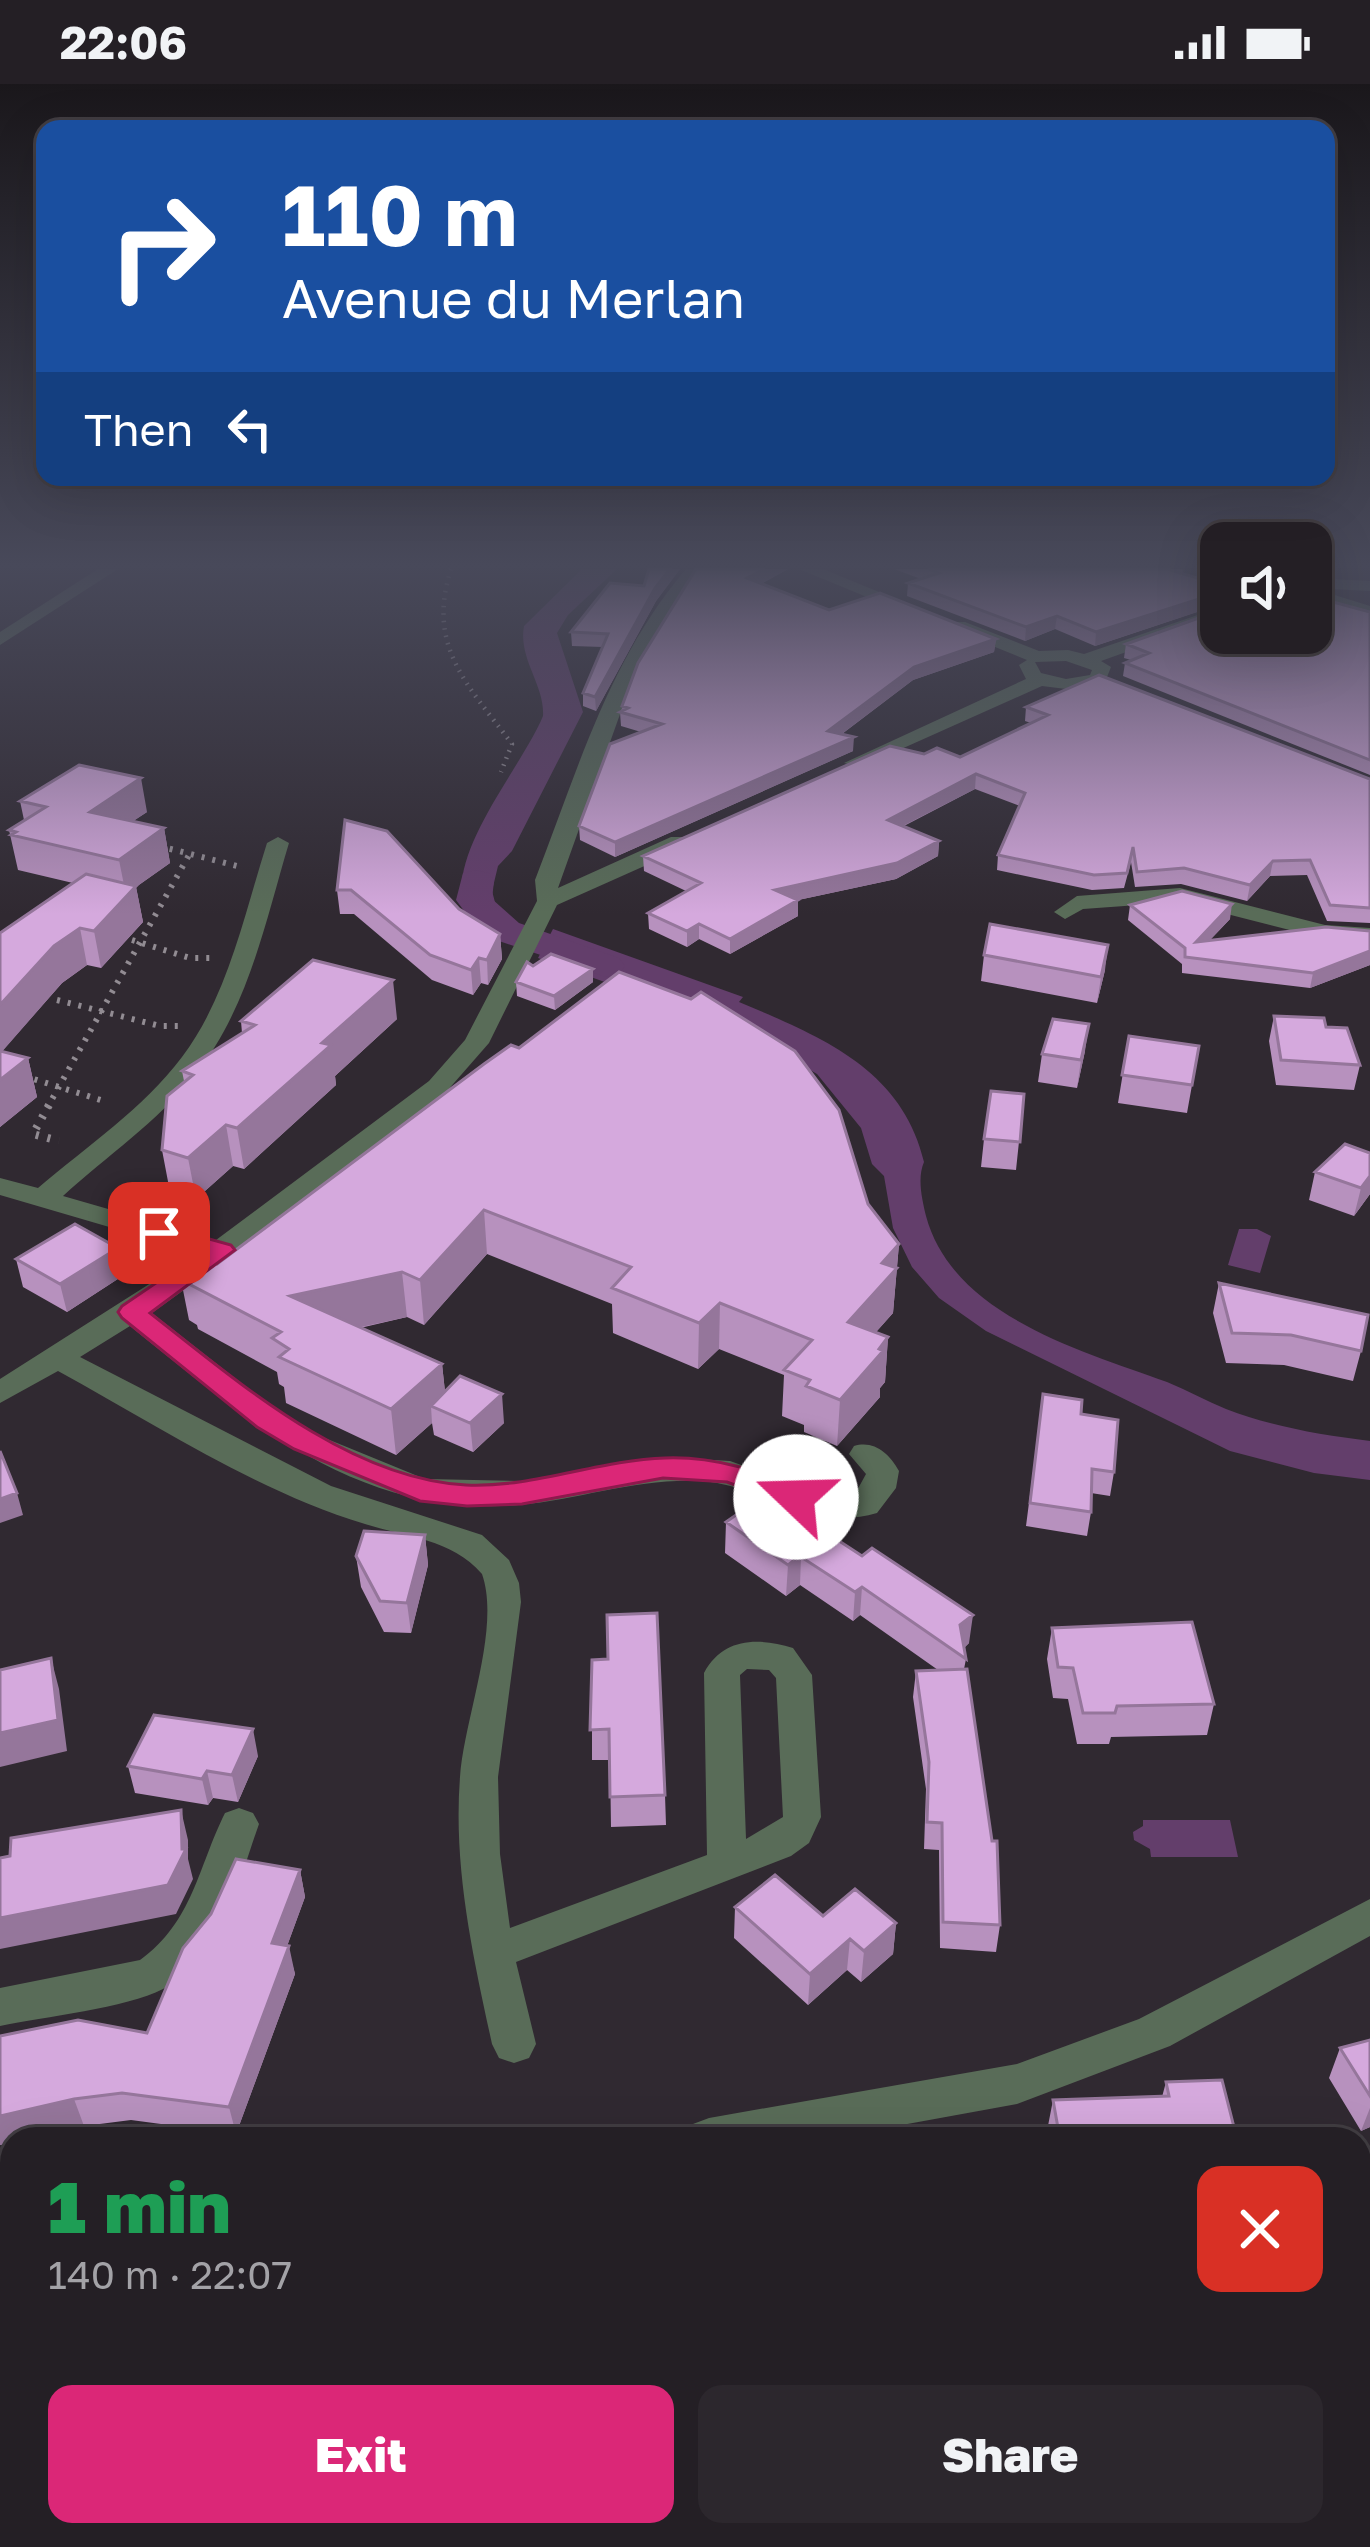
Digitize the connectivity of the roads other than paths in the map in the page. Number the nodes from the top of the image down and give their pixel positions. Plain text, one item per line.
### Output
1 (624, 684) edge
2 (1031, 684) edge
3 (842, 768) edge
4 (695, 835) edge
5 (278, 843) dead end
6 (543, 910) junction
7 (1065, 912) dead end
8 (1370, 935) edge
9 (0, 1186) edge
10 (43, 1199) junction
11 (221, 1250) junction
12 (132, 1312) junction
13 (57, 1358) junction
14 (0, 1393) edge
15 (866, 1454) dead end
16 (238, 1824) dead end
17 (727, 1863) junction
18 (1370, 1916) edge
19 (492, 1952) junction
20 (0, 2007) edge
21 (514, 2044) dead end
22 (777, 2127) edge

1 - 6 street
2 - 3 street
4 - 6 street
5 - 10 street
6 - 11 street
7 - 8 street
9 - 10 street
10 - 11 street
11 - 12 street
12 - 13 street
12 - 15 street
13 - 14 street
13 - 19 street
16 - 20 street
17 - 17 street
17 - 19 street
18 - 22 street
19 - 21 street

